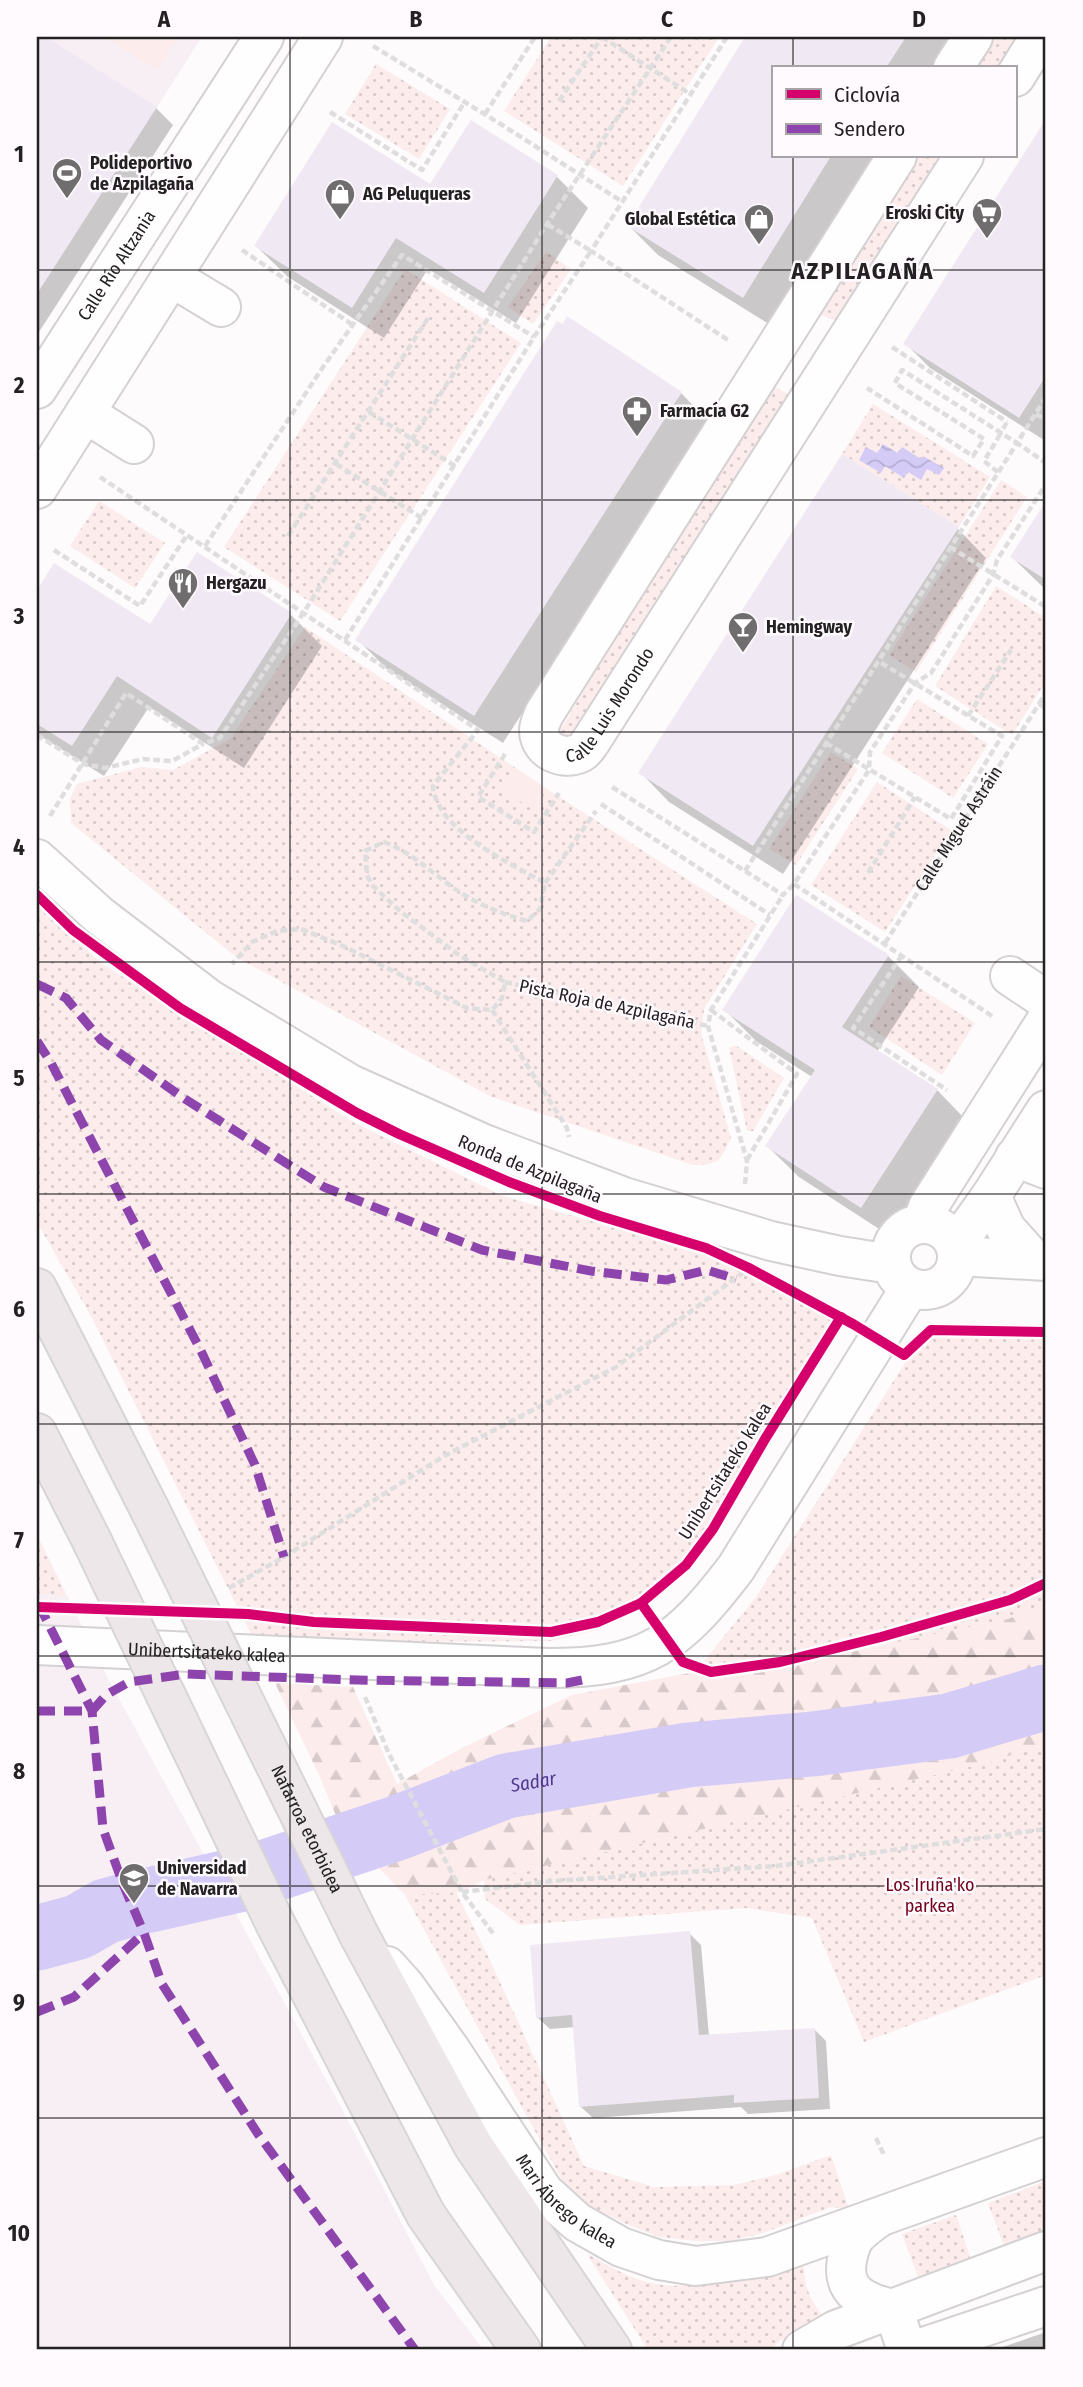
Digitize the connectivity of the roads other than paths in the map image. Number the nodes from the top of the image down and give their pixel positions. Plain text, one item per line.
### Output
1 (264, 37) edge
2 (973, 37) edge
3 (1040, 37) edge
4 (310, 40) edge
5 (954, 66) edge
6 (1016, 75) edge
7 (896, 158) edge
8 (963, 158) edge
9 (171, 276) junction
10 (221, 307) dead end
11 (795, 315) junction
12 (843, 343) junction
13 (768, 361) junction
14 (37, 389) edge
15 (815, 389) junction
16 (85, 413) junction
17 (134, 444) dead end
18 (37, 489) edge
19 (37, 859) edge
20 (1010, 976) dead end
21 (1046, 1000) edge
22 (1046, 1021) edge
23 (1046, 1110) edge
24 (1031, 1163) edge
25 (991, 1196) junction
26 (922, 1223) junction
27 (957, 1251) junction
28 (1040, 1260) edge
29 (901, 1276) junction
30 (37, 1288) edge
31 (37, 1433) edge
32 (37, 1646) edge
33 (359, 1935) junction
34 (1045, 2158) edge
35 (878, 2218) junction
36 (1046, 2251) edge
37 (1046, 2306) edge
38 (893, 2309) junction
39 (521, 2350) edge
40 (612, 2350) edge
41 (802, 2350) edge
42 (907, 2350) edge
43 (915, 2350) edge

1 - 14 street, Calle Río Altzania
2 - 5 street
3 - 6 street
4 - 9 street
7 - 11 street, Calle Luis Morondo
8 - 12 street, Calle Luis Morondo
9 - 10 street
9 - 16 street
11 - 12 street
11 - 13 street, Calle Luis Morondo
12 - 15 street, Calle Luis Morondo
13 - 15 street
13 - 15 street, Calle Luis Morondo
16 - 17 street
16 - 18 street
19 - 29 street, Ronda de Azpilagaña
20 - 21 street
22 - 26 street
23 - 24 street
24 - 25 street
25 - 27 street
25 - 28 street
26 - 27 street
26 - 29 street
27 - 28 street
27 - 29 street
29 - 32 street, Unibertsitateko kalea
30 - 33 main road, Nafarroa etorbidea, bridge
31 - 39 main road, bridge
33 - 35 street, Mari Ábrego kalea
33 - 40 main road, Nafarroa etorbidea
34 - 35 street, Mari Ábrego kalea
35 - 38 street, Mari Ábrego kalea
36 - 38 street
37 - 43 street
38 - 41 street
38 - 42 street

